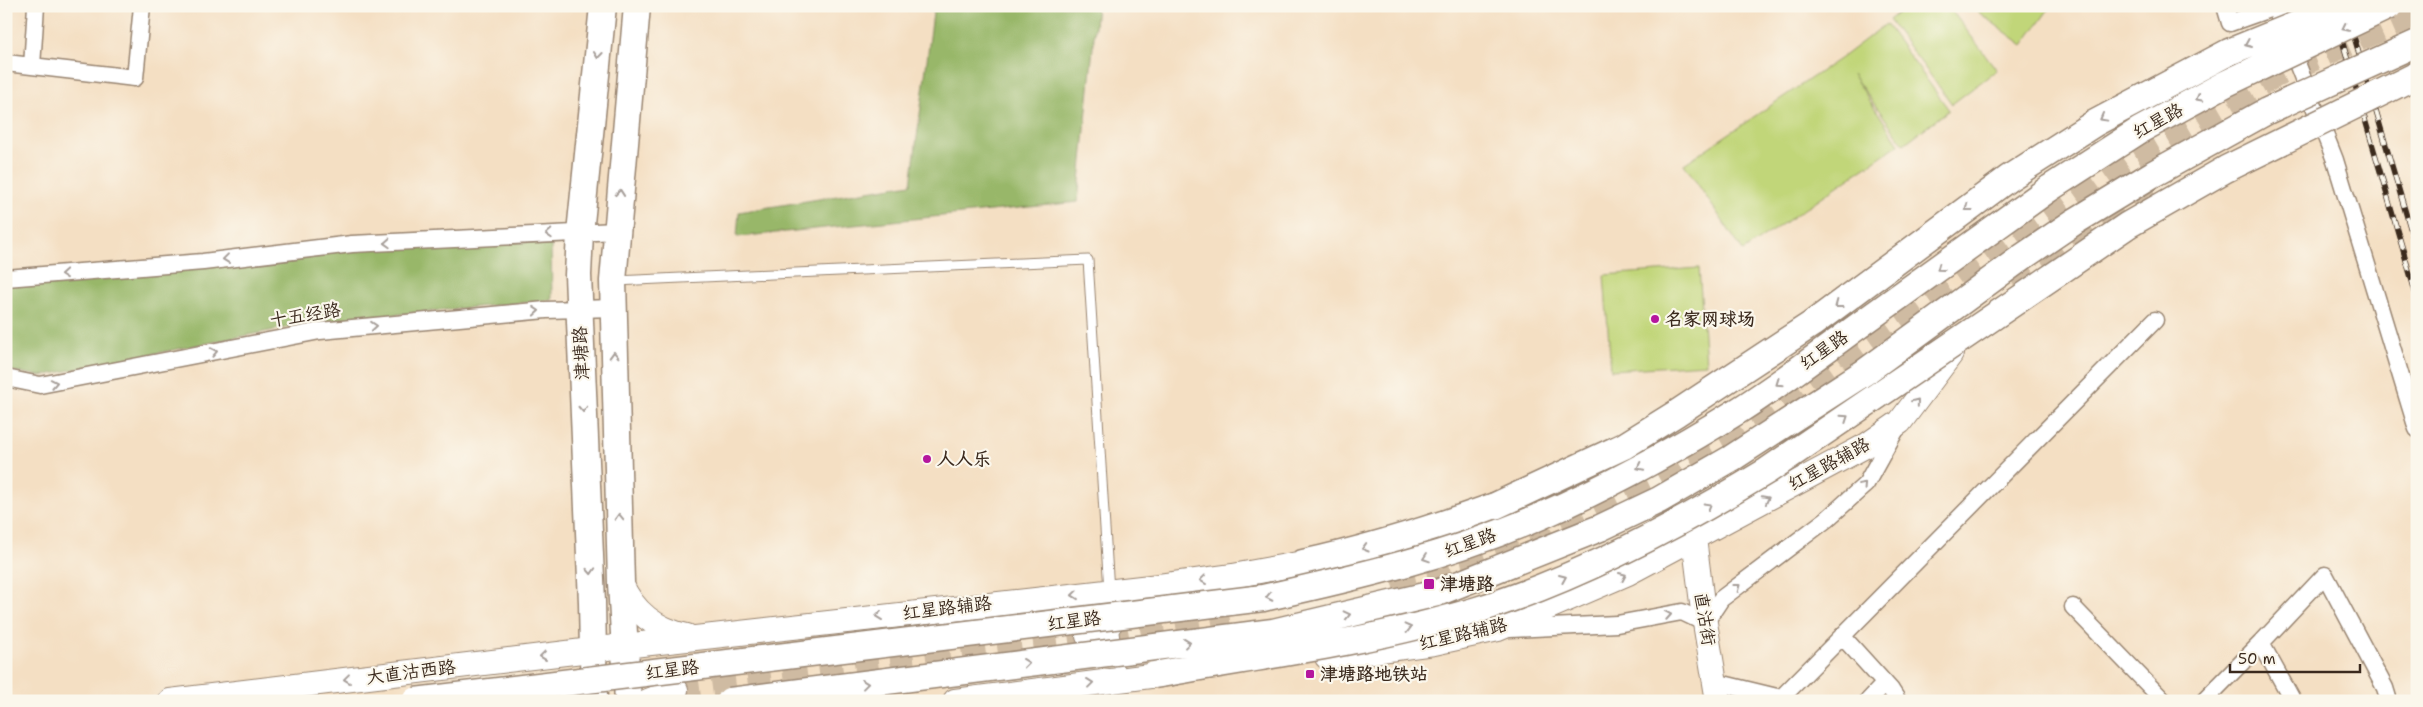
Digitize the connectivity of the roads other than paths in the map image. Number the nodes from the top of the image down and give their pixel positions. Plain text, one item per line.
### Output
1 (36, 6) edge
2 (142, 6) edge
3 (603, 6) edge
4 (637, 6) edge
5 (2225, 6) edge
6 (2342, 6) edge
7 (2389, 6) edge
8 (2417, 44) edge
9 (6, 63) edge
10 (32, 66) junction
11 (2417, 75) edge
12 (2376, 94) junction
13 (2152, 174) junction
14 (616, 231) junction
15 (580, 232) junction
16 (6, 278) edge
17 (612, 281) junction
18 (613, 308) junction
19 (579, 310) junction
20 (2155, 320) dead end
21 (1951, 354) dead end
22 (6, 378) edge
23 (1900, 422) junction
24 (2417, 429) edge
25 (1694, 538) junction
26 (1302, 563) joint
27 (621, 584) junction
28 (1110, 605) junction
29 (2073, 607) dead end
30 (1705, 623) junction
31 (1498, 629) junction
32 (1088, 636) dead end
33 (1842, 636) junction
34 (698, 637) junction
35 (2261, 643) junction
36 (606, 648) junction
37 (1154, 675) junction
38 (1121, 680) junction
39 (1885, 684) junction
40 (676, 690) tunnel mouth
41 (1717, 691) edge
42 (170, 701) edge
43 (415, 701) edge
44 (594, 701) edge
45 (621, 701) edge
46 (628, 701) edge
47 (648, 701) edge
48 (730, 701) edge
49 (955, 701) edge
50 (1868, 701) edge
51 (1898, 701) edge
52 (2164, 701) edge
53 (2204, 701) edge
54 (2293, 701) edge
55 (2389, 701) edge

1 - 10 street
2 - 10 street
3 -> 15 main road, 津塘路
14 -> 4 main road, 津塘路
5 - 24 street
6 -> 26 main road, bridge
7 -> 43 main road, 红星路, bridge
8 - 13 main road, 红星路, bridge
9 - 10 street
11 - 12 main road, bridge
12 - 13 main road, bridge
37 -> 12 main road, bridge
48 -> 13 main road, 红星路, bridge
14 - 15 street
14 - 17 main road, 津塘路
15 -> 16 street
15 - 19 main road, 津塘路
17 - 18 main road, 津塘路
17 - 28 lane
18 - 19 street, 十五经路
27 -> 18 main road, 津塘路
22 -> 19 street, 十五经路
19 -> 36 main road, 津塘路
20 - 33 street
23 -> 21 main road, 红星路辅路
25 -> 23 main road, 红星路辅路
30 -> 23 street
25 - 30 main road, 直沽街
31 -> 25 main road, 红星路辅路
26 -> 28 main road, 红星路辅路
27 - 34 main road
27 - 36 main road, 津塘路
28 - 32 main road
28 -> 34 main road, 红星路辅路
28 - 38 lane
29 - 52 street
31 -> 30 street
30 - 41 main road, 直沽街
31 - 37 main road, 红星路辅路
33 - 39 street
33 - 41 street
34 - 36 main road, 红星路辅路
35 - 53 street
35 - 54 street
35 - 55 street
36 -> 42 main road, 大直沽西路
36 - 44 main road, 津塘路
36 - 45 main road
36 - 46 main road, 津塘路
37 - 38 main road, 红星路辅路
49 -> 38 main road, 红星路辅路
39 - 50 street
39 - 51 street
40 - 47 main road

